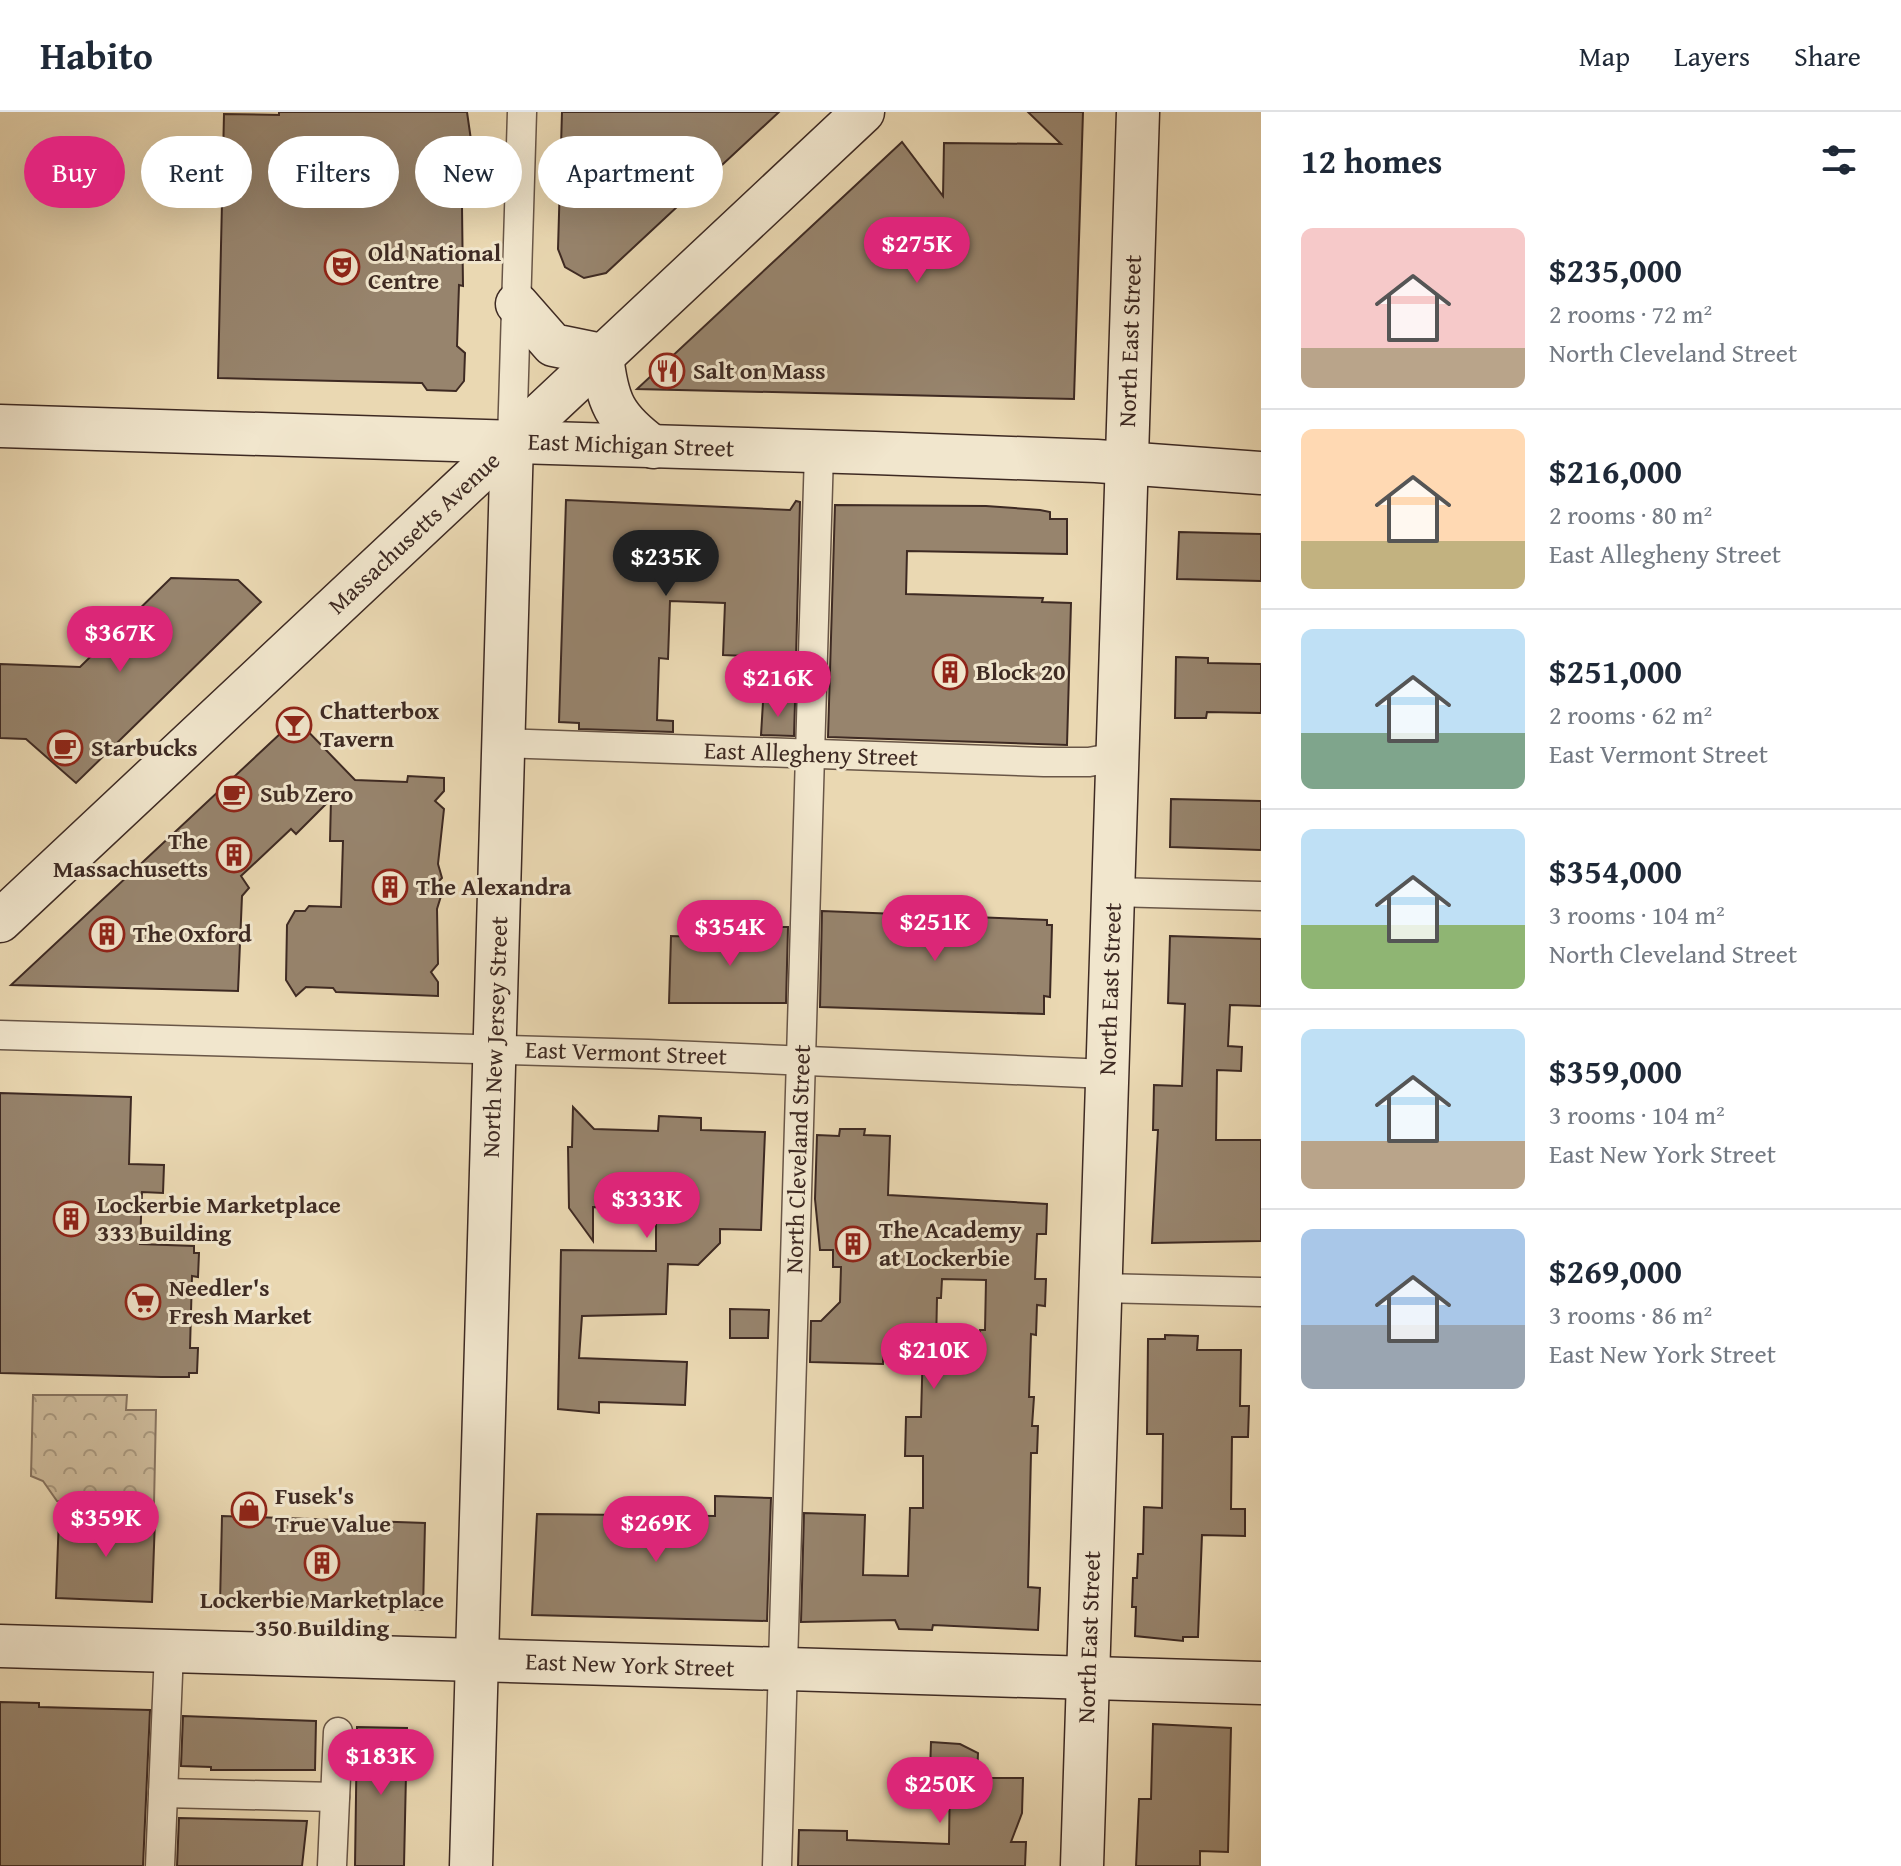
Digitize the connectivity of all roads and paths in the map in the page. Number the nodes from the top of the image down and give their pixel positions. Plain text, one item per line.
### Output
1 (522, 112) edge
2 (863, 112) edge
3 (1138, 112) edge
4 (517, 304) junction
5 (602, 355) junction
6 (0, 426) edge
7 (512, 441) junction
8 (653, 447) junction
9 (819, 452) junction
10 (1127, 464) junction
11 (1261, 473) edge
12 (504, 743) junction
13 (811, 754) junction
14 (1117, 757) junction
15 (1113, 892) junction
16 (1261, 896) edge
17 (0, 921) edge
18 (0, 1035) edge
19 (495, 1049) junction
20 (801, 1060) junction
21 (1107, 1074) junction
22 (1101, 1288) junction
23 (1261, 1292) edge
24 (0, 1646) edge
25 (169, 1651) junction
26 (476, 1661) junction
27 (783, 1669) junction
28 (1088, 1679) junction
29 (1261, 1683) edge
30 (338, 1732) dead end
31 (163, 1793) junction
32 (335, 1797) junction
33 (160, 1866) edge
34 (332, 1866) edge
35 (471, 1866) edge
36 (777, 1866) edge
37 (1082, 1866) edge

1 - 4 street, North New Jersey Street
2 - 5 main road, Massachusetts Avenue
3 - 10 main road, North East Street
4 - 5 main road
4 - 7 street, North New Jersey Street
5 - 7 main road, Massachusetts Avenue
5 - 8 main road
6 - 7 main road, East Michigan Street
7 - 8 main road, East Michigan Street
7 - 12 main road, North New Jersey Street
7 - 17 main road, Massachusetts Avenue
8 - 9 main road, East Michigan Street
9 - 10 main road, East Michigan Street
9 - 13 street, North Cleveland Street
10 - 11 main road, East Michigan Street
10 - 14 main road, North East Street
12 - 13 street, East Allegheny Street
12 - 19 main road, North New Jersey Street
13 - 14 street, East Allegheny Street
13 - 20 street, North Cleveland Street
14 - 15 main road, North East Street
15 - 16 street
15 - 21 main road, North East Street
18 - 19 street, East Vermont Street
19 - 20 street, East Vermont Street
19 - 26 main road, North New Jersey Street
20 - 21 street, East Vermont Street
20 - 27 street, North Cleveland Street
21 - 22 main road, North East Street
22 - 23 street
22 - 28 main road, North East Street
24 - 25 main road, East New York Street
25 - 26 main road, East New York Street
25 - 31 street
26 - 27 main road, East New York Street
26 - 35 main road, North New Jersey Street
27 - 28 main road, East New York Street
27 - 36 street, North Cleveland Street
28 - 29 main road, East New York Street
28 - 37 main road, North East Street
30 - 32 street
31 - 32 street
31 - 33 street
32 - 34 street

